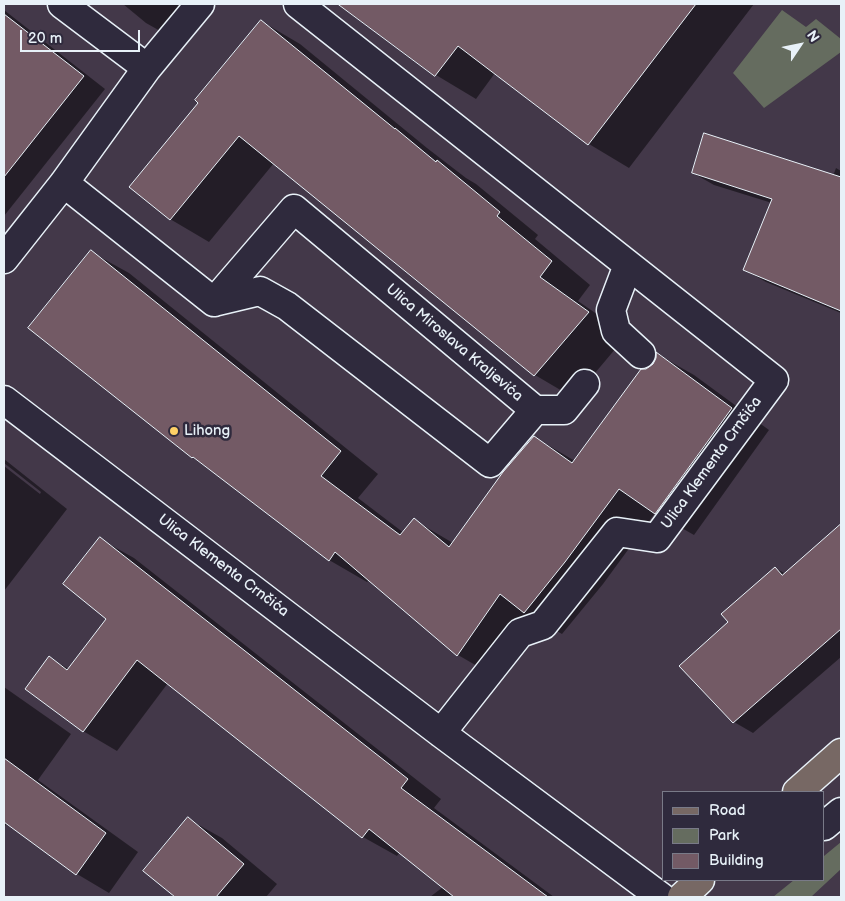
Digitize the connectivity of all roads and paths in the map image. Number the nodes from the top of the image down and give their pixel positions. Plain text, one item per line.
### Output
1 (62, 4) edge
2 (200, 4) edge
3 (298, 4) edge
4 (147, 68) junction
5 (64, 183) junction
6 (4, 260) edge
7 (628, 265) junction
8 (214, 302) junction
9 (641, 354) dead end
10 (585, 384) dead end
11 (4, 400) edge
12 (535, 410) junction
13 (441, 733) junction
14 (841, 753) edge
15 (798, 791) edge
16 (841, 812) edge
17 (825, 825) edge
18 (699, 881) edge
19 (661, 897) edge
20 (682, 897) edge

1 - 4 street
2 - 4 street
3 - 7 street
4 - 5 street
5 - 6 street
5 - 8 street
7 - 9 street
7 - 13 street, Ulica Klementa Crnčića
8 - 12 street, Ulica Miroslava Kraljevića
8 - 12 street, Ulica Miroslava Kraljevića
10 - 12 street
11 - 13 street, Ulica Klementa Crnčića
13 - 19 street, Ulica Klementa Crnčića
14 - 15 main road
16 - 17 street
18 - 20 main road

